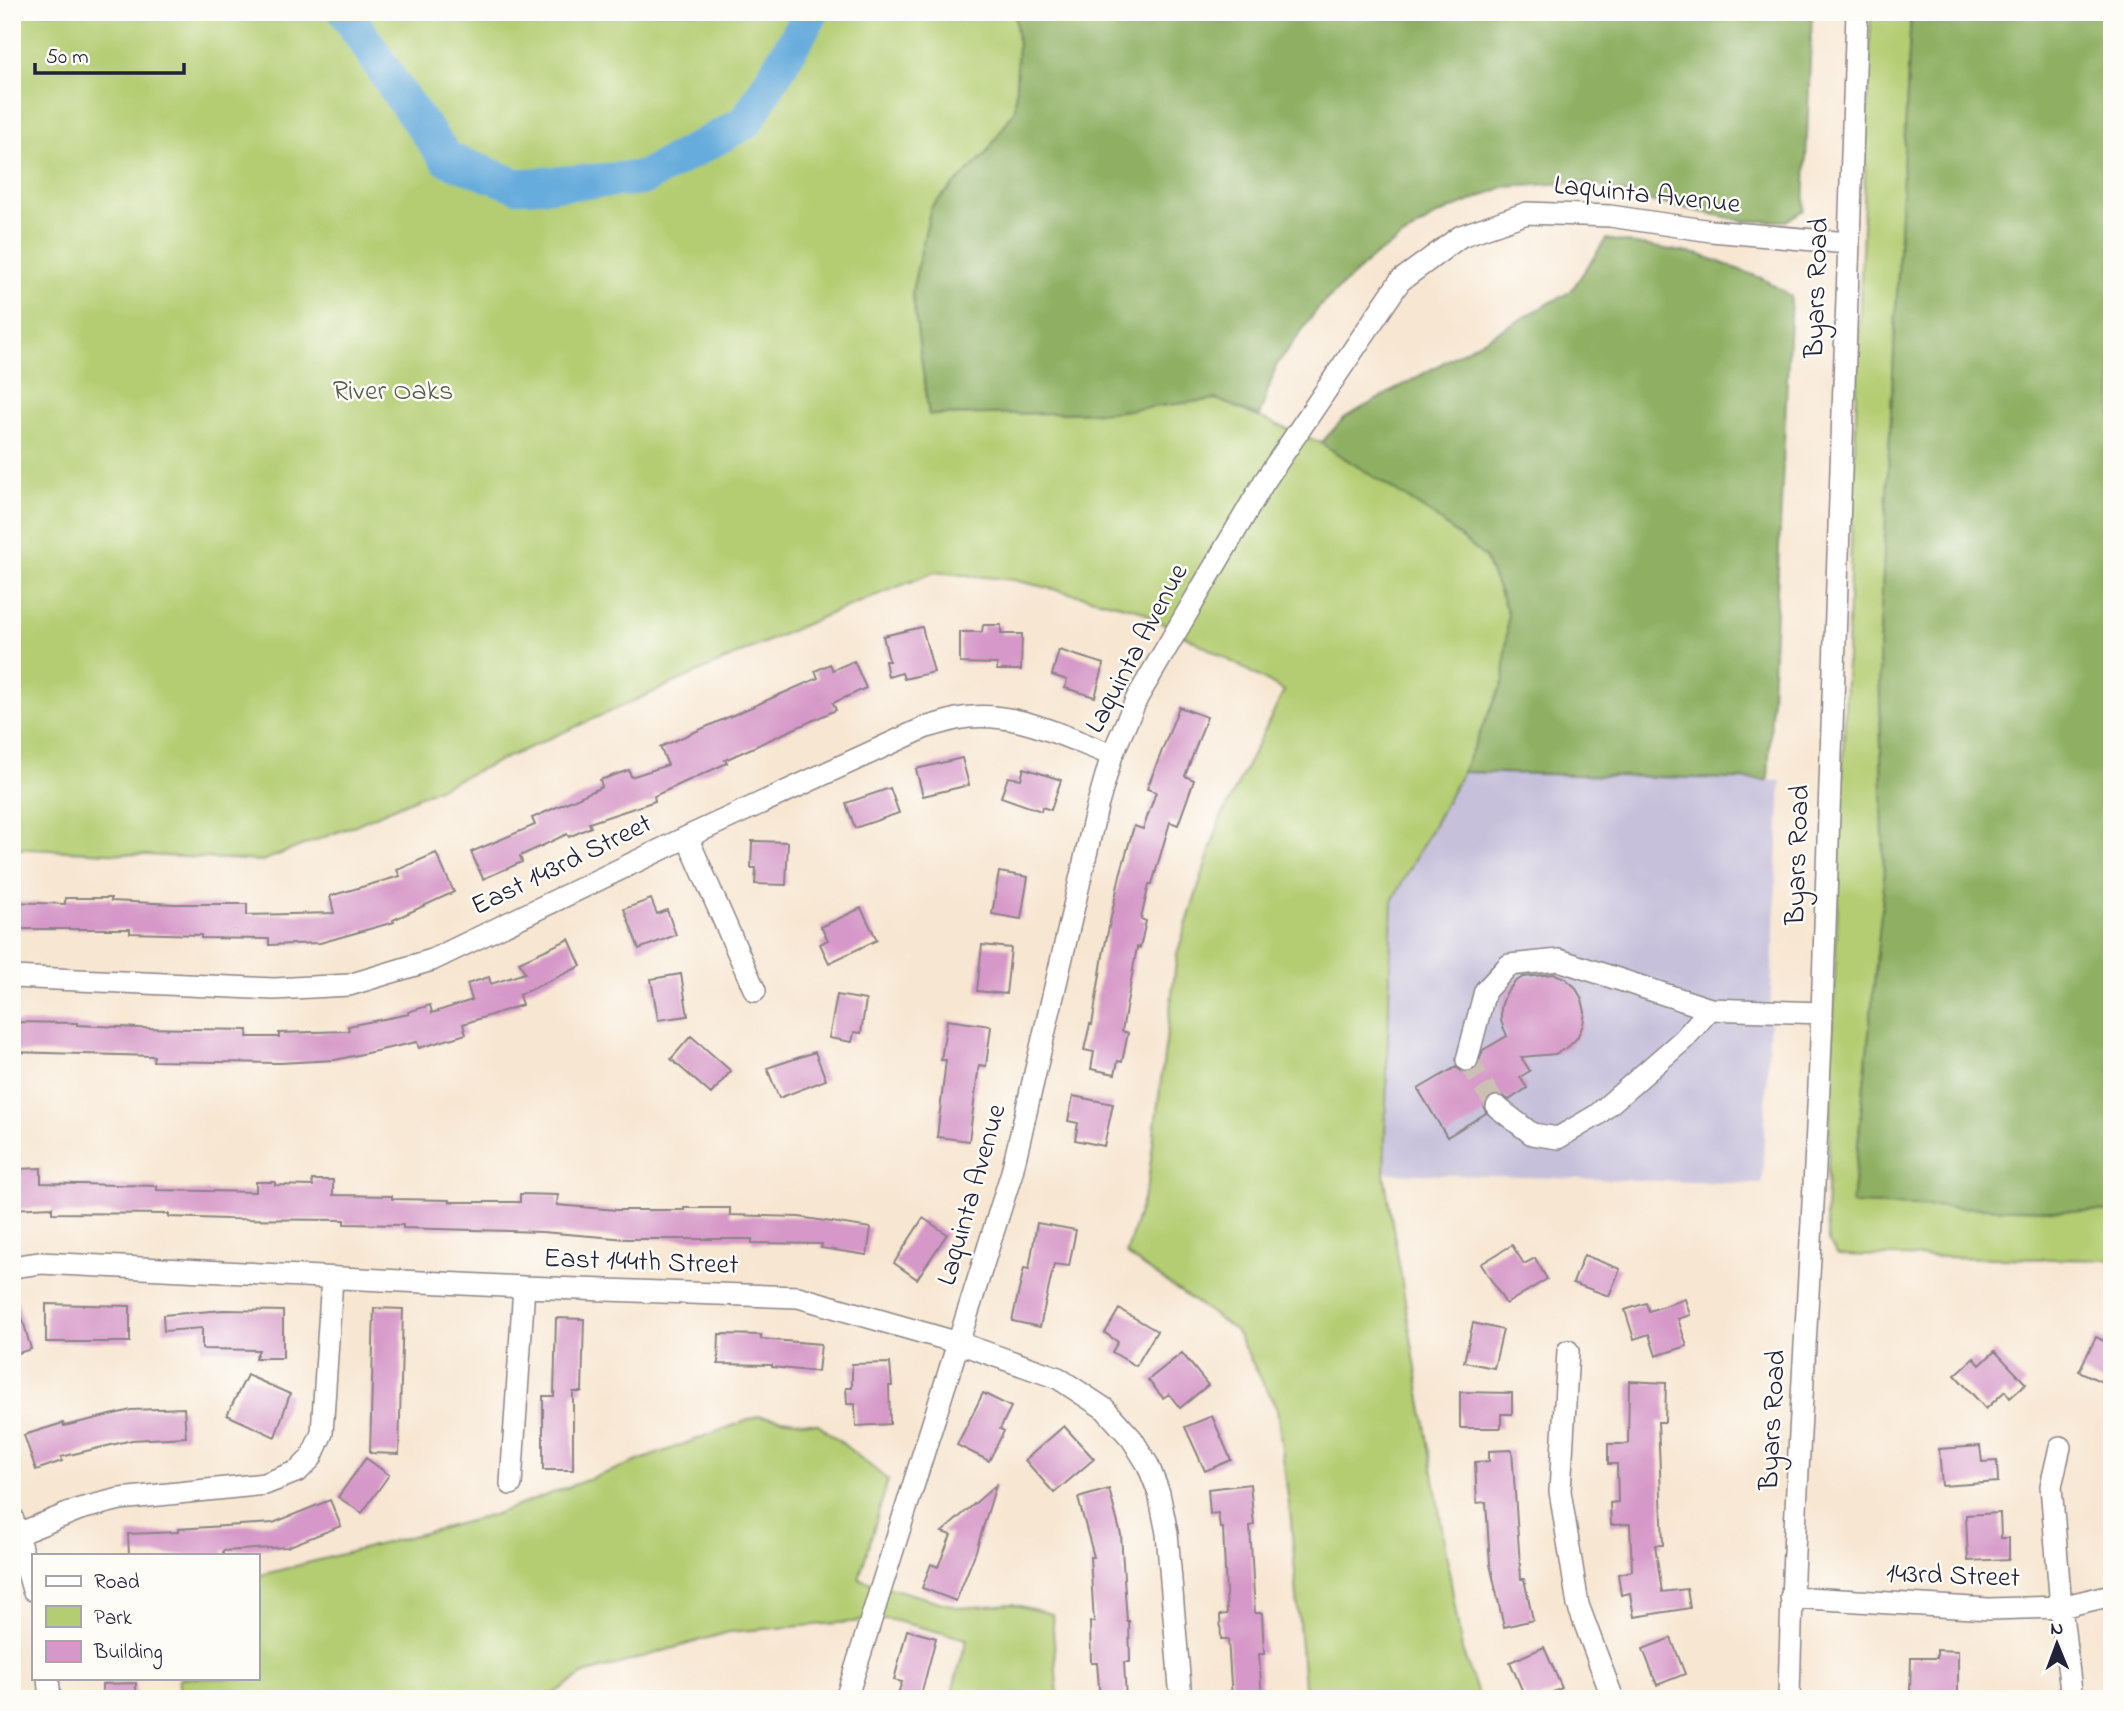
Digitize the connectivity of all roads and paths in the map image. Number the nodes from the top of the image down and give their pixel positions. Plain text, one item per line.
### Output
1 (1857, 12) edge
2 (1848, 243) junction
3 (1112, 755) junction
4 (687, 837) junction
5 (12, 977) edge
6 (755, 991) dead end
7 (1710, 1009) junction
8 (1822, 1013) junction
9 (1467, 1060) dead end
10 (1497, 1107) tunnel mouth
11 (12, 1267) edge
12 (332, 1278) junction
13 (524, 1287) junction
14 (959, 1343) junction
15 (1568, 1351) dead end
16 (2060, 1447) dead end
17 (511, 1484) dead end
18 (15, 1526) edge
19 (32, 1586) edge
20 (2112, 1595) edge
21 (1791, 1597) junction
22 (2060, 1607) junction
23 (48, 1680) edge
24 (50, 1699) edge
25 (846, 1699) edge
26 (1181, 1699) edge
27 (1613, 1699) edge
28 (1789, 1699) edge
29 (2072, 1699) edge

1 - 2 street, Byars Road
2 - 3 street, Laquinta Avenue
2 - 8 street, Byars Road
3 - 4 street, East 143rd Street
3 - 14 street, Laquinta Avenue
4 - 5 street, East 143rd Street
4 - 6 street
7 - 8 street
7 - 9 street
7 - 10 street
8 - 21 street, Byars Road
11 - 12 street, East 144th Street
12 - 13 street, East 144th Street
12 - 18 street
13 - 14 street, East 144th Street
13 - 17 street
14 - 25 street, Laquinta Avenue
14 - 26 street, East 144th Street
15 - 27 street
16 - 22 street
18 - 19 street
20 - 22 street, 143rd Street
21 - 22 street, 143rd Street
21 - 28 street, Byars Road
22 - 29 street
23 - 24 street

